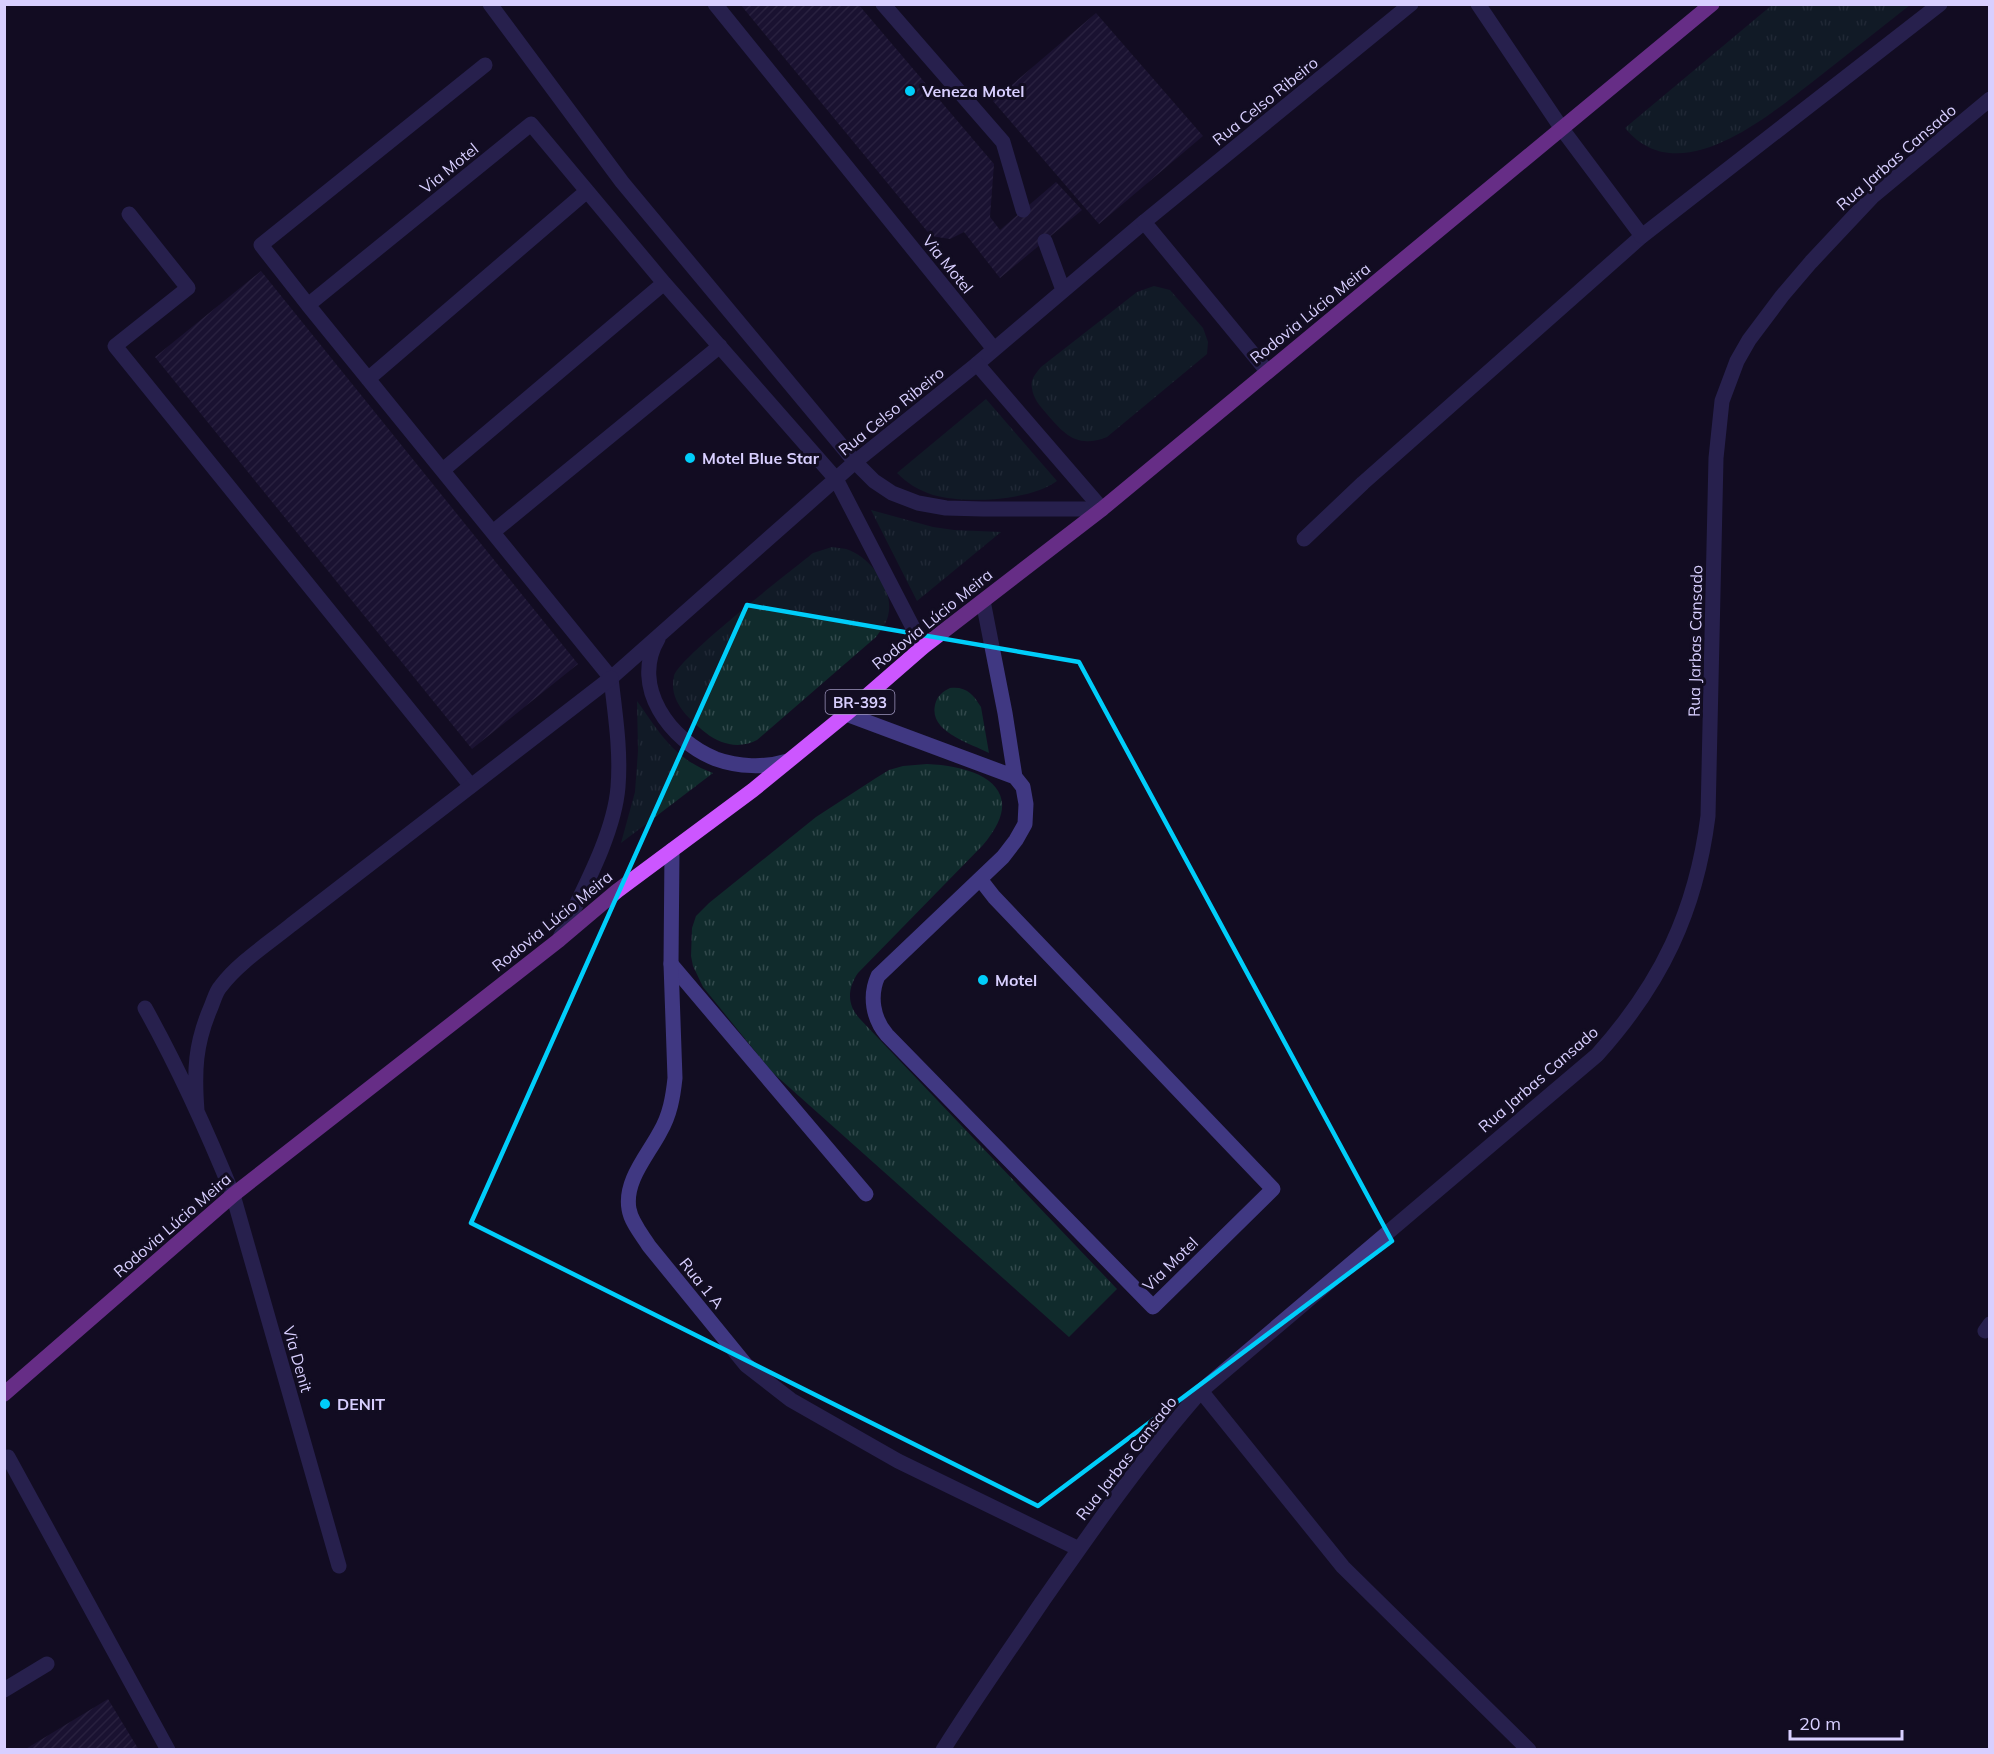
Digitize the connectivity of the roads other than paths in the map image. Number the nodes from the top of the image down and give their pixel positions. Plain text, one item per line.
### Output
1 (490, 4) edge
2 (715, 4) edge
3 (883, 4) edge
4 (1411, 4) edge
5 (1478, 4) edge
6 (1712, 4) edge
7 (1940, 4) edge
8 (484, 65) dead end
9 (1989, 99) edge
10 (1562, 129) junction
11 (587, 191) junction
12 (1023, 210) dead end
13 (129, 214) dead end
14 (1144, 222) junction
15 (1642, 236) junction
16 (1045, 241) dead end
17 (664, 283) junction
18 (1063, 290) junction
19 (308, 305) junction
20 (720, 346) junction
21 (994, 349) junction
22 (976, 364) junction
23 (1267, 371) junction
24 (368, 379) junction
25 (855, 462) junction
26 (443, 470) junction
27 (837, 479) junction
28 (1102, 509) junction
29 (493, 532) junction
30 (1304, 539) dead end
31 (983, 601) junction
32 (663, 632) junction
33 (923, 647) junction
34 (611, 678) junction
35 (846, 714) junction
36 (788, 761) junction
37 (1015, 777) junction
38 (471, 786) junction
39 (672, 850) junction
40 (980, 879) junction
41 (559, 940) junction
42 (671, 964) junction
43 (145, 1008) dead end
44 (197, 1111) junction
45 (866, 1194) dead end
46 (233, 1195) junction
47 (1201, 1391) junction
48 (4, 1394) edge
49 (6, 1457) edge
50 (1079, 1549) junction
51 (339, 1566) dead end
52 (47, 1664) dead end
53 (4, 1690) edge
54 (168, 1749) edge
55 (943, 1749) edge
56 (1528, 1749) edge

1 - 25 street
2 - 21 street, Via Motel
3 - 12 street
4 - 14 street, Rua Celso Ribeiro
5 - 10 street
6 - 10 main road, Rodovia Lúcio Meira / BR-393
7 - 15 street
8 - 19 street
9 - 47 street, Rua Jarbas Cansado
10 - 15 street
10 - 23 main road, Rodovia Lúcio Meira / BR-393
11 - 17 street, Via Motel
11 - 19 street, Via Motel
11 - 24 street
13 - 38 street
14 - 18 street, Rua Celso Ribeiro
14 - 23 street
15 - 30 street
16 - 18 street
17 - 20 street, Via Motel
17 - 26 street
18 - 21 street, Rua Celso Ribeiro
19 - 24 street
20 - 27 street, Via Motel
20 - 29 street
21 - 22 street, Rua Celso Ribeiro
22 - 25 street, Rua Celso Ribeiro
22 - 28 street
23 - 28 main road, Rodovia Lúcio Meira / BR-393
24 - 26 street
25 - 27 street, Rua Celso Ribeiro
25 - 28 street
26 - 29 street
27 - 32 street, Rua Celso Ribeiro
27 - 33 street, Via Motel
28 - 31 main road, Rodovia Lúcio Meira / BR-393
29 - 34 street
31 - 33 main road, Rodovia Lúcio Meira / BR-393
31 - 37 street
32 - 34 street, Rua Celso Ribeiro
32 - 36 street
33 - 35 main road, Rodovia Lúcio Meira / BR-393
34 - 38 street, Rua Celso Ribeiro
34 - 41 street
35 - 36 main road, Rodovia Lúcio Meira / BR-393
35 - 37 street
36 - 39 main road, Rodovia Lúcio Meira / BR-393
37 - 40 street
38 - 44 street, Rua Celso Ribeiro
39 - 41 main road, Rodovia Lúcio Meira / BR-393
39 - 42 street, Rua 1 A
40 - 40 street, Via Motel
41 - 46 main road, Rodovia Lúcio Meira / BR-393
42 - 45 street
42 - 50 street, Rua 1 A
43 - 44 street
44 - 46 street
46 - 48 main road, Rodovia Lúcio Meira / BR-393
46 - 51 street, Via Denit
47 - 50 street, Rua Jarbas Cansado
47 - 56 street
49 - 54 street
50 - 55 street, Rua Jarbas Cansado
52 - 53 street

